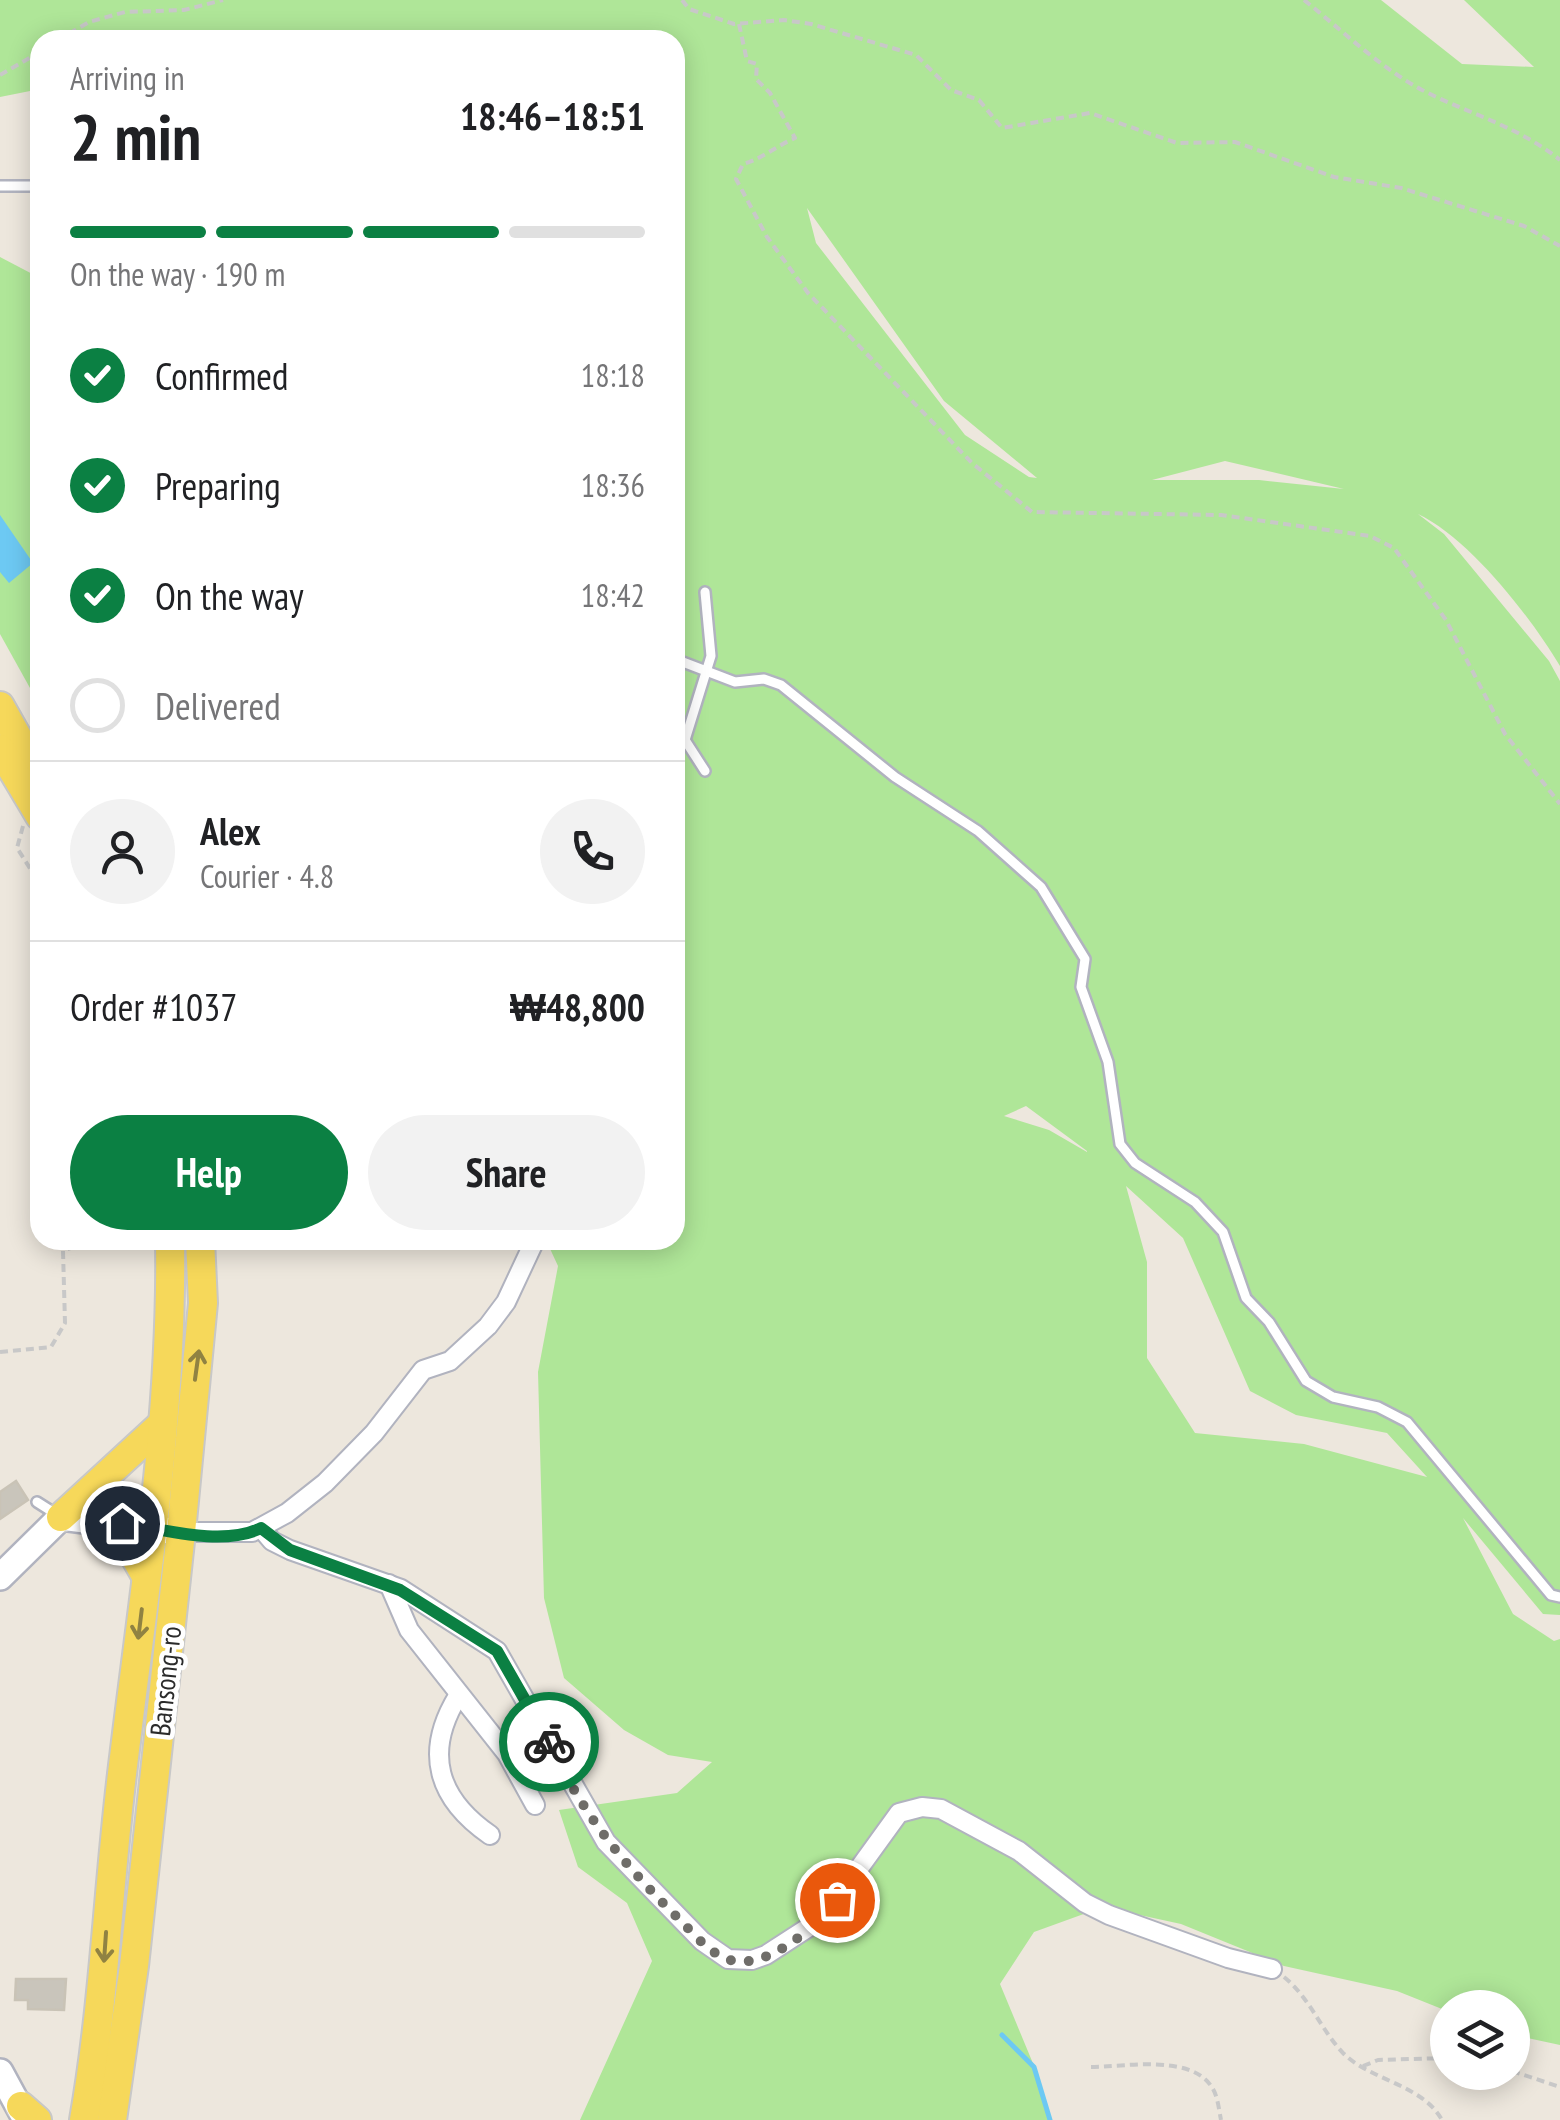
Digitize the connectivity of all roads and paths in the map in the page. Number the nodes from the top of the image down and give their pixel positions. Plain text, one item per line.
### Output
1 (223, 0) edge
2 (682, 0) edge
3 (1304, 0) edge
4 (739, 24) junction
5 (75, 30) edge
6 (30, 58) edge
7 (0, 75) edge
8 (1560, 160) edge
9 (0, 186) edge
10 (30, 186) edge
11 (1560, 246) edge
12 (705, 592) dead end
13 (685, 664) edge
14 (708, 674) junction
15 (0, 706) edge
16 (685, 730) edge
17 (685, 747) edge
18 (19, 748) edge
19 (706, 770) dead end
20 (30, 797) edge
21 (1560, 804) edge
22 (30, 822) edge
23 (30, 868) edge
24 (66, 1250) edge
25 (170, 1250) edge
26 (200, 1250) edge
27 (530, 1250) edge
28 (0, 1352) edge
29 (165, 1382) junction
30 (161, 1425) junction
31 (188, 1444) junction
32 (37, 1502) dead end
33 (61, 1518) junction
34 (98, 1519) junction
35 (152, 1528) junction
36 (261, 1528) junction
37 (181, 1532) junction
38 (146, 1576) junction
39 (0, 1577) edge
40 (389, 1584) junction
41 (1560, 1597) edge
42 (458, 1696) junction
43 (535, 1804) dead end
44 (490, 1835) dead end
45 (1272, 1968) joint
46 (1430, 2059) edge
47 (1363, 2066) junction
48 (1091, 2068) dead end
49 (0, 2072) edge
50 (1530, 2077) edge
51 (1560, 2086) edge
52 (27, 2117) edge
53 (84, 2120) edge
54 (112, 2120) edge
55 (1222, 2120) edge
56 (1442, 2120) edge

1 - 5 path
2 - 4 path
3 - 8 path
4 - 11 path
4 - 21 path
6 - 7 path
9 - 10 lane
12 - 14 lane
13 - 14 lane
14 - 16 lane
14 - 41 lane
15 - 18 main road
17 - 19 lane
18 - 20 main road
22 - 23 path
24 - 28 path
25 - 29 main road, Bansong-ro
31 -> 26 main road, Bansong-ro
27 - 36 street
29 - 30 main road, Bansong-ro
29 - 31 main road
30 - 33 main road
30 - 35 main road, Bansong-ro
31 - 37 main road, Bansong-ro
32 - 33 lane
33 - 34 street
33 - 39 street
34 - 35 street
34 - 38 main road
35 - 37 street
35 - 38 main road, Bansong-ro
36 - 37 street
36 - 40 street
37 - 54 main road, Bansong-ro
38 -> 53 main road, Bansong-ro
40 - 42 street
40 - 45 street
42 - 43 street
42 - 44 street
45 - 47 path
46 - 47 path
47 - 56 path
48 - 55 path
49 - 52 street
50 - 51 path

